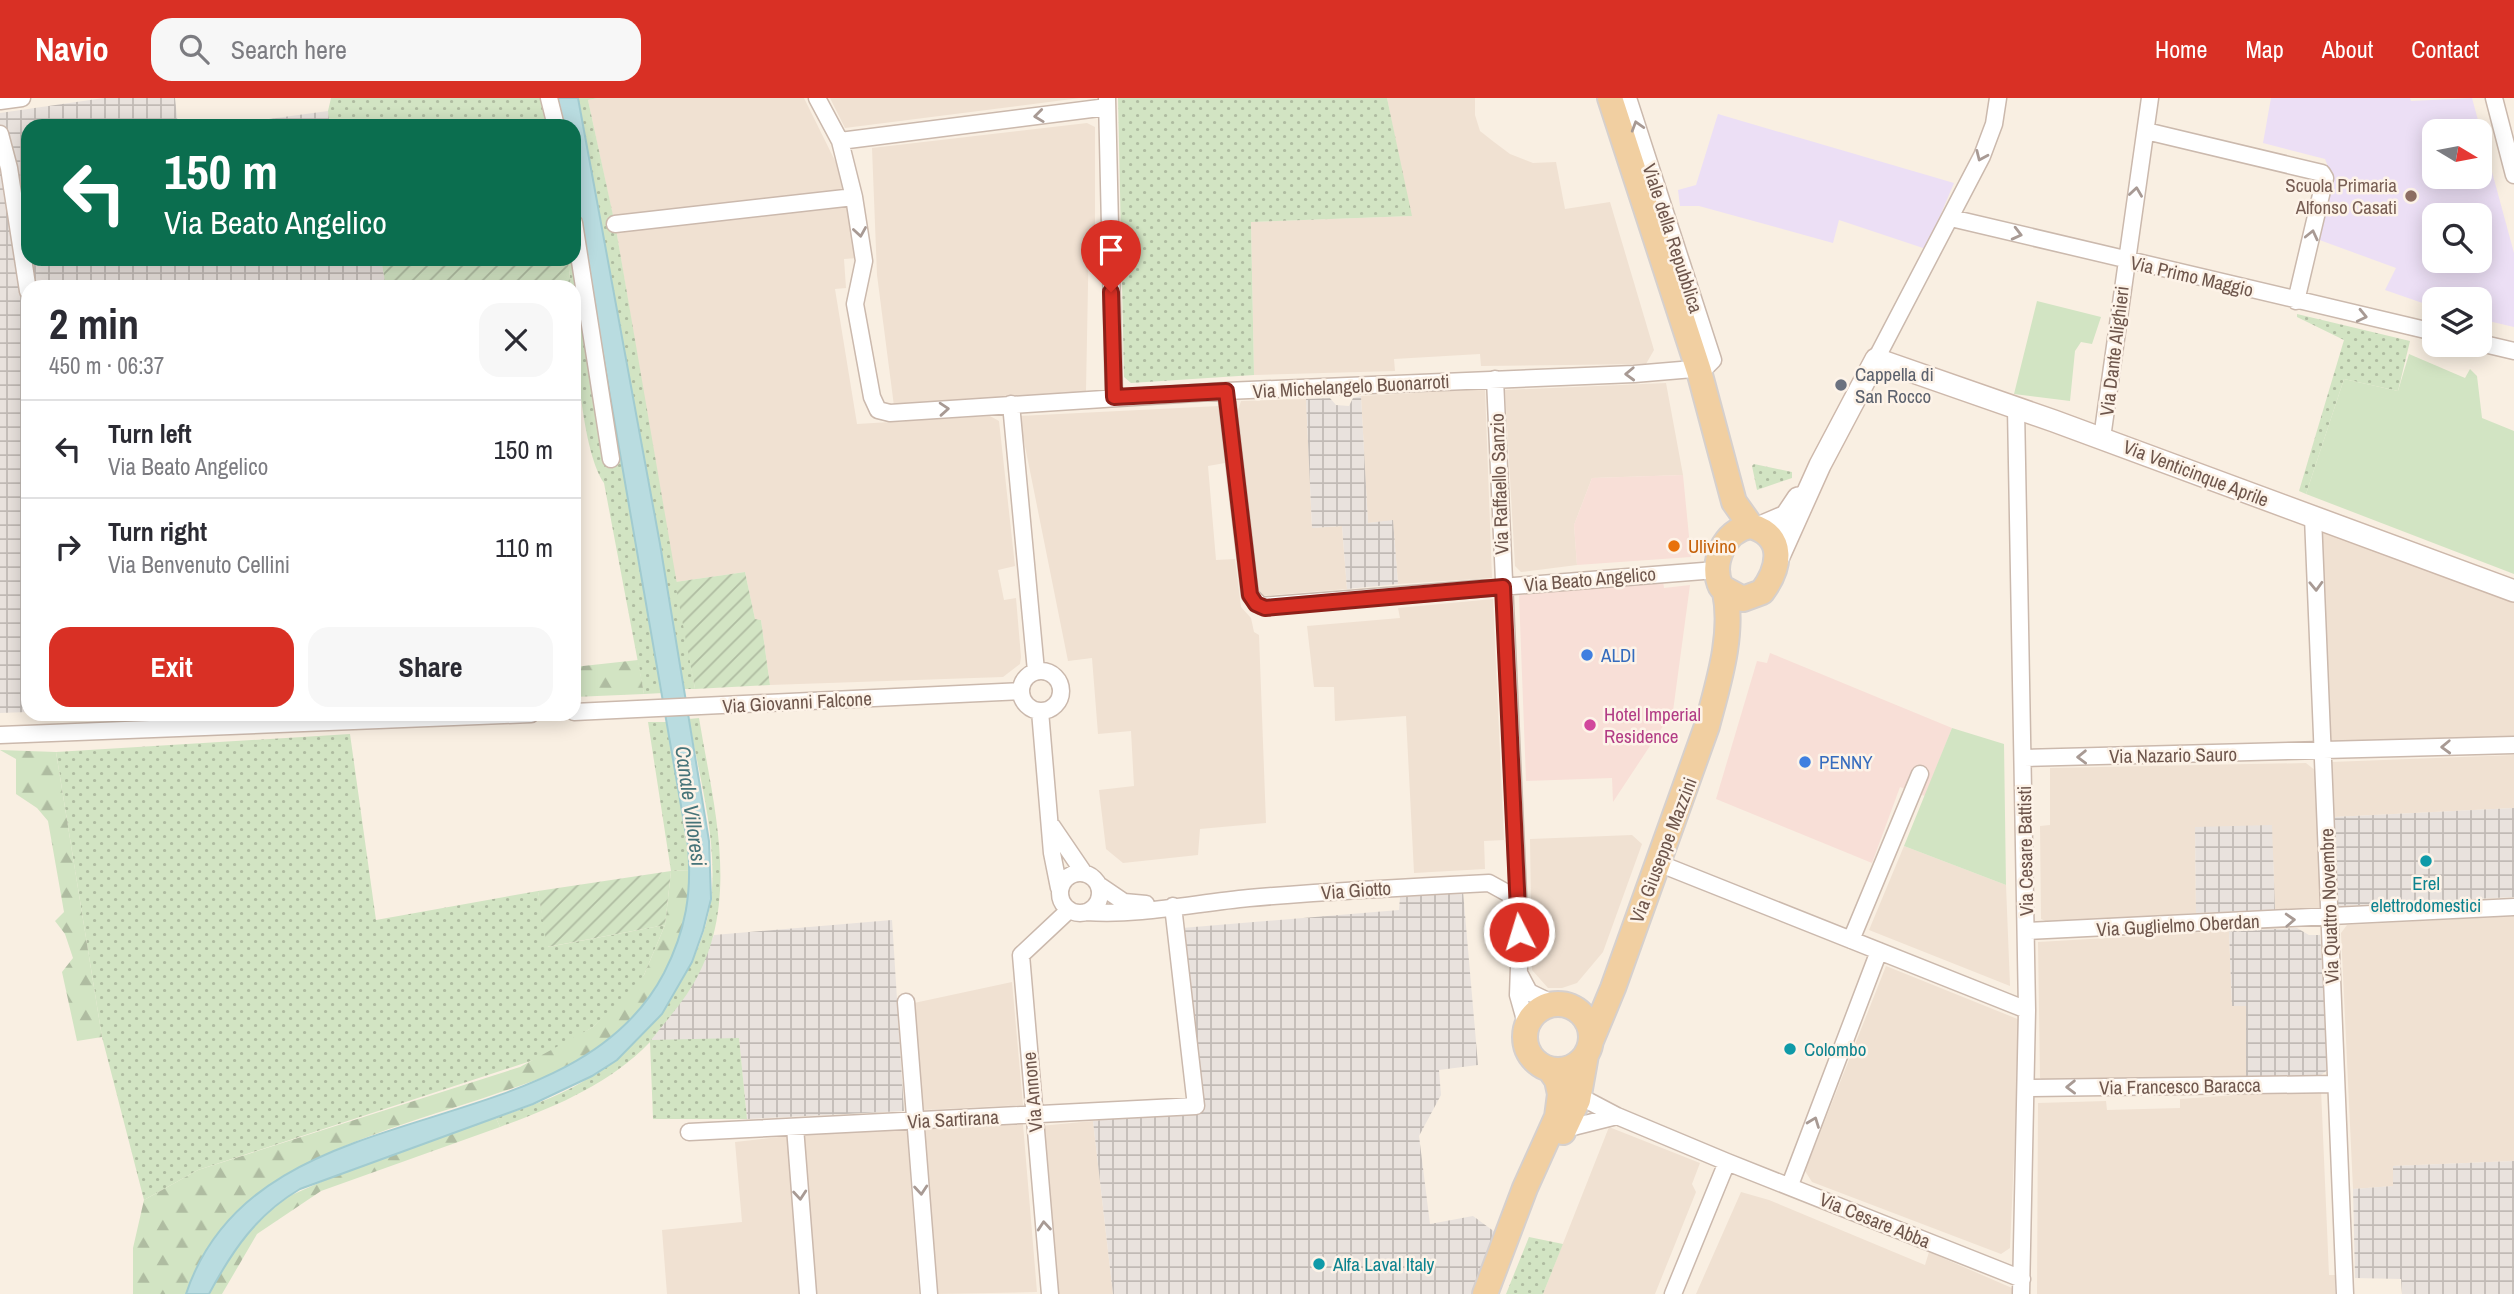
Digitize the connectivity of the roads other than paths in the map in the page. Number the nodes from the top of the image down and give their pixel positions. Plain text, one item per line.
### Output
1 (22, 98) edge
2 (549, 98) edge
3 (817, 98) edge
4 (1610, 98) edge
5 (1628, 98) edge
6 (1998, 98) edge
7 (2150, 98) edge
8 (2494, 98) edge
9 (0, 102) edge
10 (1107, 103) edge
11 (554, 119) edge
12 (2146, 131) junction
13 (0, 134) edge
14 (840, 141) junction
15 (2514, 176) edge
16 (854, 197) junction
17 (1953, 214) junction
18 (615, 224) dead end
19 (21, 246) edge
20 (2126, 260) junction
21 (581, 266) edge
22 (2296, 301) junction
23 (2422, 329) edge
24 (2492, 346) edge
25 (2514, 351) edge
26 (1876, 359) junction
27 (1699, 371) junction
28 (1495, 379) junction
29 (1226, 391) junction
30 (1114, 397) junction
31 (1011, 404) junction
32 (2016, 408) junction
33 (2102, 438) junction
34 (1716, 446) junction
35 (611, 459) dead end
36 (1817, 470) junction
37 (2313, 517) junction
38 (1754, 527) junction
39 (1776, 563) junction
40 (1720, 573) junction
41 (1503, 587) junction
42 (2514, 591) edge
43 (1757, 596) junction
44 (1036, 671) junction
45 (1718, 686) junction
46 (1021, 691) junction
47 (1040, 711) junction
48 (581, 712) edge
49 (94, 721) edge
50 (352, 721) edge
51 (96, 731) junction
52 (0, 735) edge
53 (2514, 745) edge
54 (2322, 751) junction
55 (2024, 758) junction
56 (1920, 774) dead end
57 (1051, 824) junction
58 (1514, 841) junction
59 (1658, 863) junction
60 (1084, 873) junction
61 (1489, 883) junction
62 (1099, 885) junction
63 (1059, 888) junction
64 (1166, 906) junction
65 (2514, 907) edge
66 (1077, 911) junction
67 (2330, 918) junction
68 (1517, 919) junction
69 (2026, 931) junction
70 (1631, 932) junction
71 (1851, 940) junction
72 (1878, 951) junction
73 (1519, 971) junction
74 (906, 1002) dead end
75 (1563, 1006) junction
76 (2027, 1010) junction
77 (1527, 1027) junction
78 (1589, 1048) junction
79 (1550, 1070) junction
80 (2335, 1084) junction
81 (2025, 1088) junction
82 (1579, 1096) junction
83 (1034, 1115) junction
84 (1617, 1116) junction
85 (915, 1122) junction
86 (795, 1127) junction
87 (1565, 1129) junction
88 (689, 1132) dead end
89 (1727, 1163) junction
90 (1790, 1185) junction
91 (1503, 1247) junction
92 (2022, 1286) edge
93 (808, 1294) edge
94 (929, 1294) edge
95 (1050, 1294) edge
96 (1485, 1294) edge
97 (1673, 1294) edge
98 (2345, 1294) edge

1 - 9 street
2 - 11 street
3 - 14 street
4 - 27 main road, Viale della Repubblica
27 -> 5 street, Viale della Repubblica
6 -> 17 street
7 - 12 street, Via Dante Alighieri
8 - 15 street
10 -> 14 street
10 - 30 street
20 -> 12 street, Via Dante Alighieri
22 -> 12 street
13 - 19 street
14 - 16 street
16 - 18 street
16 -> 31 street, Via Michelangelo Buonarroti
17 -> 20 street, Via Primo Maggio
17 - 26 street
20 - 22 street, Via Primo Maggio
20 - 33 street, Via Dante Alighieri
21 - 35 street
22 -> 23 street, Via Primo Maggio
24 - 25 street
26 - 32 main road, Via Venticinque Aprile
26 - 36 main road
27 -> 28 street, Via Michelangelo Buonarroti
27 - 34 main road, Viale della Repubblica
28 - 29 street, Via Michelangelo Buonarroti
28 - 41 street, Via Raffaello Sanzio
29 - 30 street, Via Michelangelo Buonarroti
29 - 41 street, Via Beato Angelico
30 - 31 street, Via Michelangelo Buonarroti
31 - 44 street
32 - 33 main road, Via Venticinque Aprile
32 - 55 street, Via Cesare Battisti
33 - 37 main road, Via Venticinque Aprile
34 - 38 main road, Viale della Repubblica
34 - 40 main road, Viale della Repubblica
36 - 38 main road
36 - 39 main road
37 - 42 main road, Via Venticinque Aprile
37 -> 54 street, Via Quattro Novembre
38 - 39 main road
38 - 40 main road
39 - 43 main road
40 - 41 street, Via Beato Angelico
40 - 43 main road
40 - 45 main road, Via Giuseppe Mazzini
41 - 58 street, Via Raffaello Sanzio
43 - 45 main road, Via Giuseppe Mazzini
44 - 46 street
44 - 47 street
45 - 59 main road, Via Giuseppe Mazzini
46 - 47 street
46 - 48 street, Via Giovanni Falcone
47 - 57 street
49 - 51 street
50 - 51 street
51 - 52 street
53 -> 54 street, Via Nazario Sauro
54 -> 55 street, Via Nazario Sauro
54 - 67 street, Via Quattro Novembre
55 - 69 street, Via Cesare Battisti
56 - 71 street
57 - 60 street
57 - 63 street
58 - 61 street, Via Raffaello Sanzio
58 - 68 street, Via Raffaello Sanzio
59 - 70 main road, Via Giuseppe Mazzini
59 - 71 street
60 - 62 street
60 - 63 street
61 - 64 street, Via Giotto
61 - 68 street
62 - 64 street, Via Giotto
62 - 66 street
63 - 66 street
64 - 66 street, Via Giotto
64 - 83 street, Via Sartirana
65 - 67 street, Via Guglielmo Oberdan
66 - 83 street, Via Annone
69 -> 67 street, Via Guglielmo Oberdan
67 - 80 street, Via Quattro Novembre
68 - 73 street, Via Raffaello Sanzio
69 - 76 street, Via Cesare Battisti
70 - 75 main road, Via Giuseppe Mazzini
70 - 78 main road, Via Giuseppe Mazzini
71 - 72 street
72 - 76 street
90 -> 72 street
73 - 75 street
73 - 77 street, Via Raffaello Sanzio
74 - 85 street
75 - 77 main road
75 - 78 main road
76 - 81 street, Via Cesare Battisti
77 - 79 main road
78 - 79 main road
78 - 82 main road, Via Giuseppe Mazzini
79 - 91 main road, Via Giuseppe Mazzini
80 -> 81 street, Via Francesco Baracca
80 - 98 street, Via Quattro Novembre
81 - 92 street, Via Cesare Battisti
82 - 84 street, Via Cesare Abba
82 - 87 main road, Via Giuseppe Mazzini
83 - 85 street, Via Sartirana
95 -> 83 street, Via Annone
84 - 87 street
84 - 89 street, Via Cesare Abba
85 - 86 street, Via Sartirana
85 -> 94 street
86 - 88 street, Via Sartirana
86 -> 93 street
87 - 91 main road, Via Giuseppe Mazzini
89 - 90 street, Via Cesare Abba
89 - 97 street
90 - 92 street, Via Cesare Abba
91 - 96 main road, Via Giuseppe Mazzini

